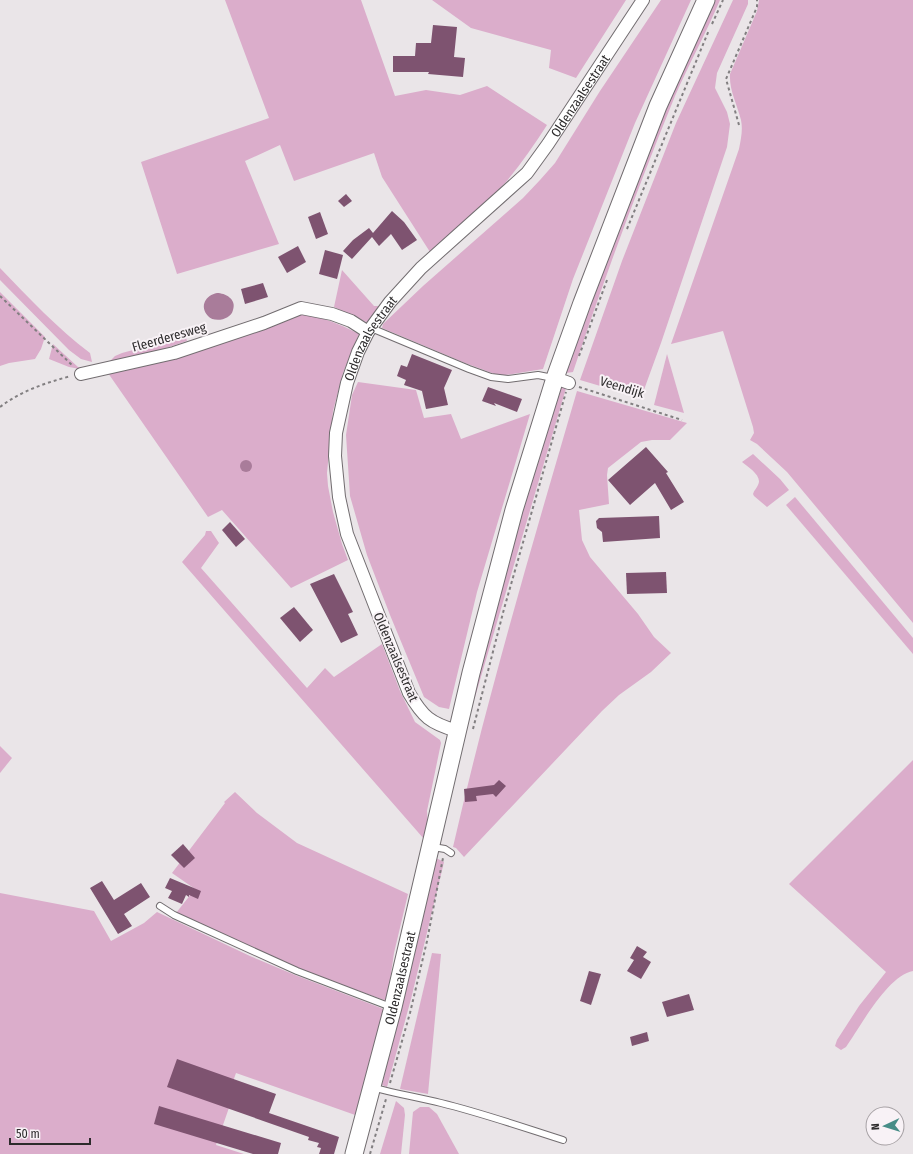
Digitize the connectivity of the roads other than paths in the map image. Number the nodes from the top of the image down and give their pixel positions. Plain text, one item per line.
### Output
1 (644, 0) edge
2 (706, 0) edge
3 (370, 330) junction
4 (82, 374) road end
5 (562, 381) junction
6 (465, 733) junction
7 (437, 848) junction
8 (451, 853) dead end
9 (160, 906) dead end
10 (392, 1007) junction
11 (380, 1089) junction
12 (563, 1140) dead end
13 (354, 1154) edge

1 - 3 street, Oldenzaalsestraat
2 - 5 main road, Oldenzaalsestraat
3 - 4 street, Fleerderesweg
3 - 5 lane
3 - 6 street, Oldenzaalsestraat
5 - 6 main road, Oldenzaalsestraat
6 - 7 main road, Oldenzaalsestraat
7 - 8 lane
7 - 10 main road, Oldenzaalsestraat
9 - 10 lane
10 - 11 main road, Oldenzaalsestraat
11 - 12 lane
11 - 13 main road, Oldenzaalsestraat

